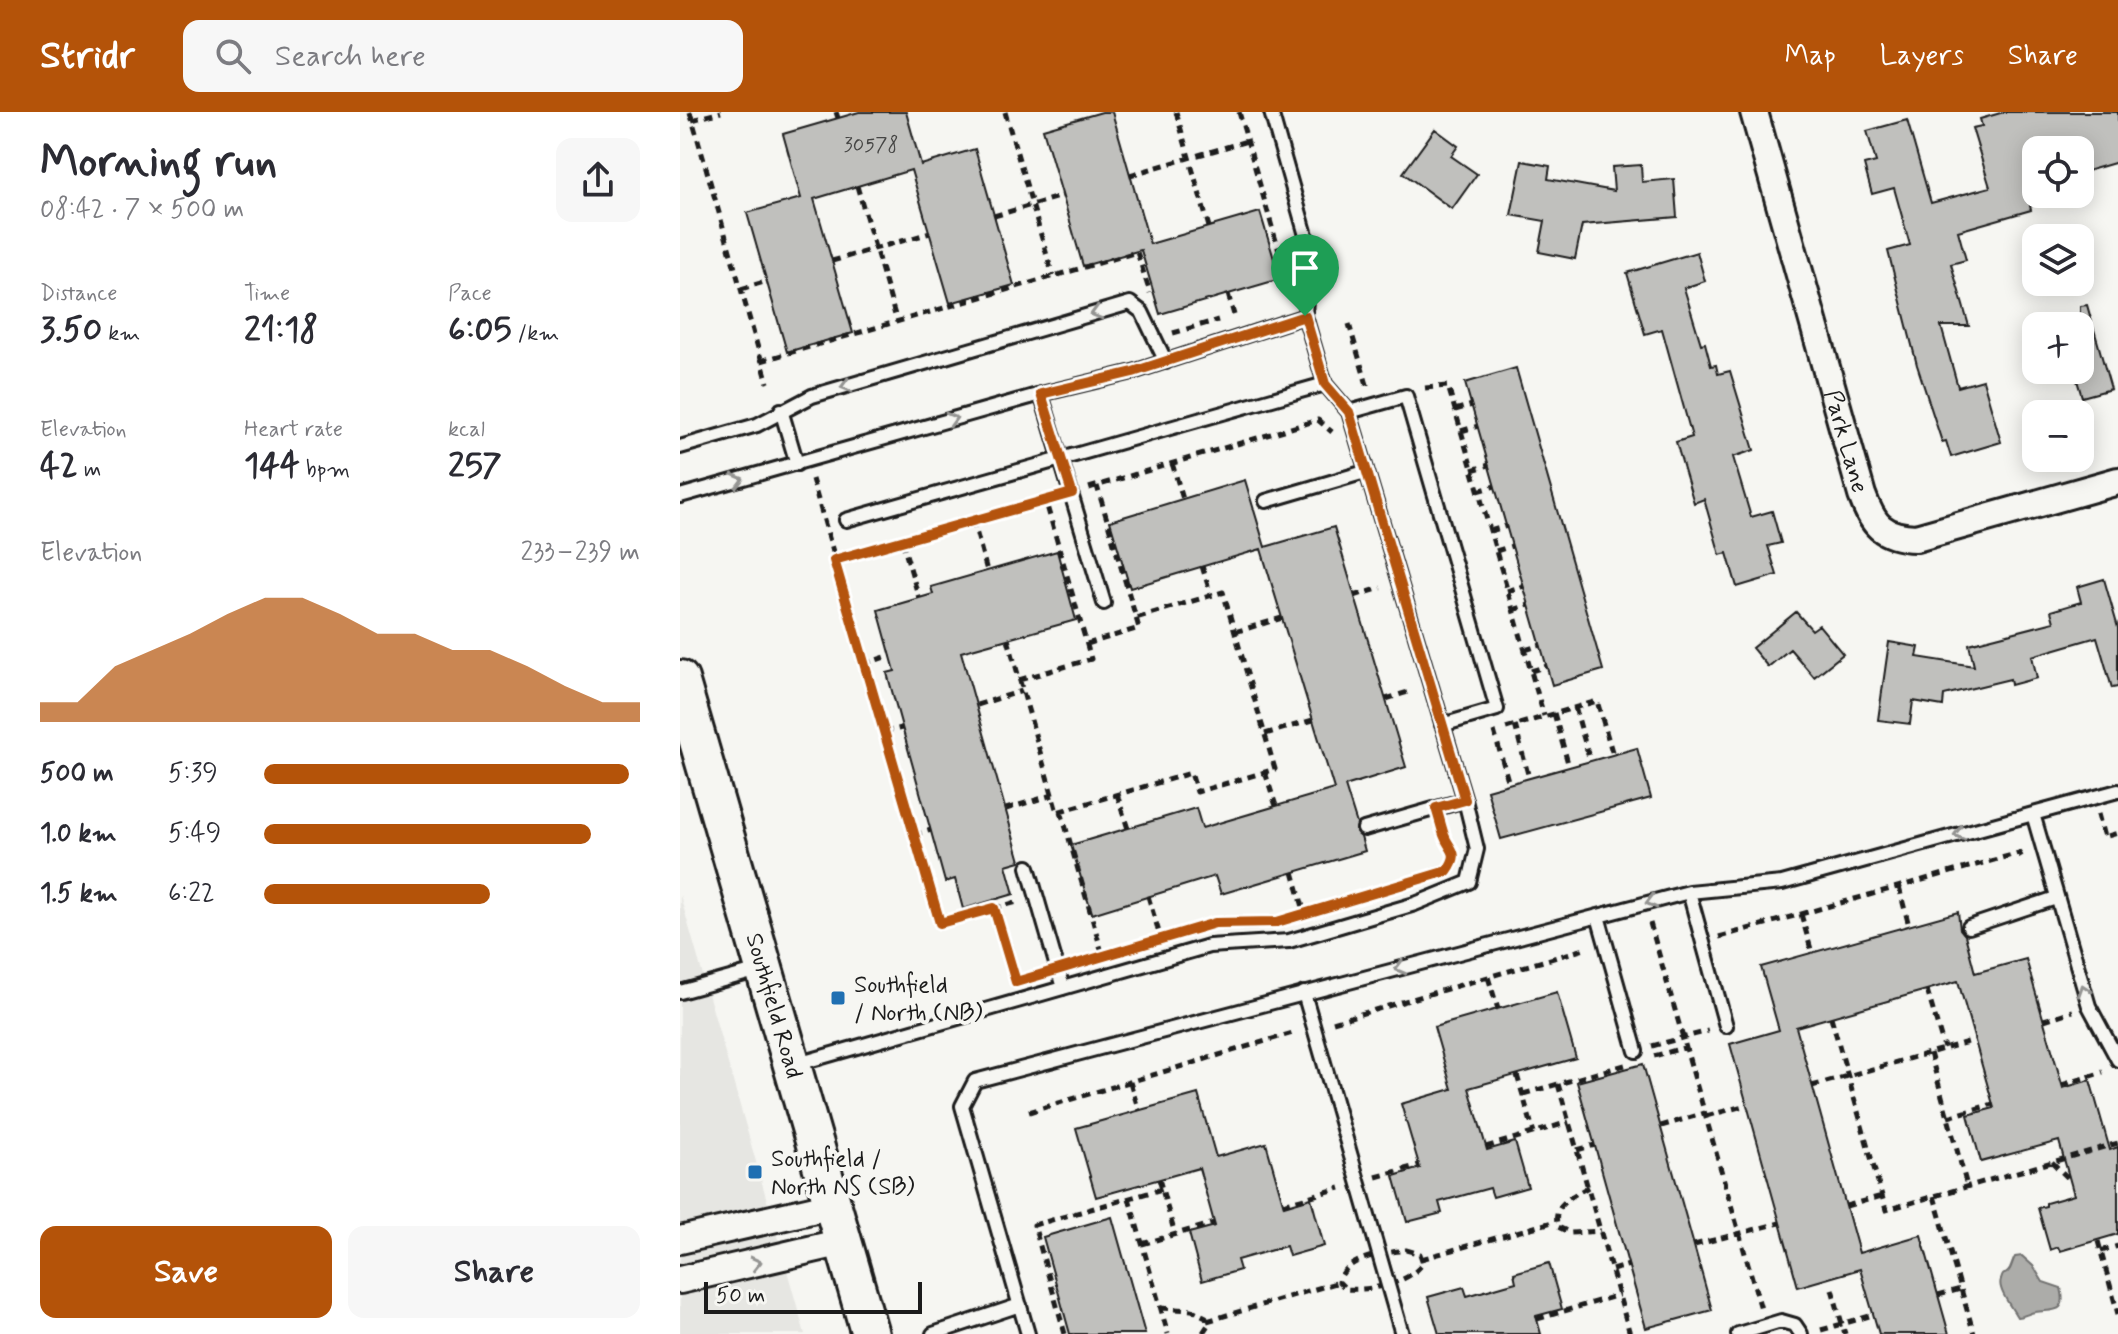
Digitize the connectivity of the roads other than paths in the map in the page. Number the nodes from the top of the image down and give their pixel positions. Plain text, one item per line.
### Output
1 (1271, 112) edge
2 (1754, 112) edge
3 (1305, 316) junction
4 (1166, 362) junction
5 (1325, 384) junction
6 (1041, 394) junction
7 (781, 410) junction
8 (1349, 412) junction
9 (680, 447) edge
10 (1061, 458) junction
11 (797, 464) junction
12 (1365, 472) junction
13 (2118, 481) edge
14 (680, 496) edge
15 (1266, 501) dead end
16 (846, 520) dead end
17 (1104, 603) dead end
18 (680, 679) edge
19 (1442, 725) junction
20 (2118, 791) edge
21 (1465, 800) junction
22 (2033, 814) junction
23 (1364, 829) dead end
24 (1028, 867) dead end
25 (1689, 892) junction
26 (2056, 898) junction
27 (1598, 916) junction
28 (1969, 927) dead end
29 (762, 969) junction
30 (1063, 988) junction
31 (680, 992) edge
32 (1304, 993) junction
33 (1726, 1026) road end
34 (2112, 1038) edge
35 (1640, 1055) road end
36 (2118, 1060) edge
37 (791, 1066) junction
38 (833, 1205) junction
39 (680, 1240) edge
40 (843, 1242) junction
41 (680, 1280) edge
42 (1020, 1305) junction
43 (870, 1334) edge
44 (933, 1334) edge
45 (1028, 1334) edge
46 (1402, 1334) edge
47 (1738, 1334) edge
48 (1801, 1334) edge

1 - 3 lane
2 - 13 street, Park Lane
3 - 4 lane
3 - 5 lane
4 - 6 lane
4 -> 7 lane
5 - 8 lane
5 - 10 lane
6 - 10 lane
11 -> 6 lane
7 - 9 lane
7 - 11 lane
8 - 12 lane
8 - 19 lane
10 - 16 lane
10 - 17 lane
14 -> 11 lane
12 - 15 lane
12 - 19 lane
18 - 29 main road, Southfield Road
19 - 21 lane
20 - 22 lane
21 - 23 lane
21 - 30 lane
22 -> 25 lane
22 - 26 lane
24 - 30 lane
25 -> 27 lane
25 - 33 lane
26 - 28 lane
34 -> 26 lane
27 -> 32 lane
27 - 35 lane
29 - 31 lane
29 - 37 main road, Southfield Road
30 - 37 lane
32 - 42 lane
32 - 46 lane
34 - 36 lane
37 - 38 main road, Southfield Road
38 - 39 street
38 - 40 main road, Southfield Road
41 -> 40 street
40 - 43 main road, Southfield Road
42 - 44 lane
42 - 45 lane
47 - 48 lane

